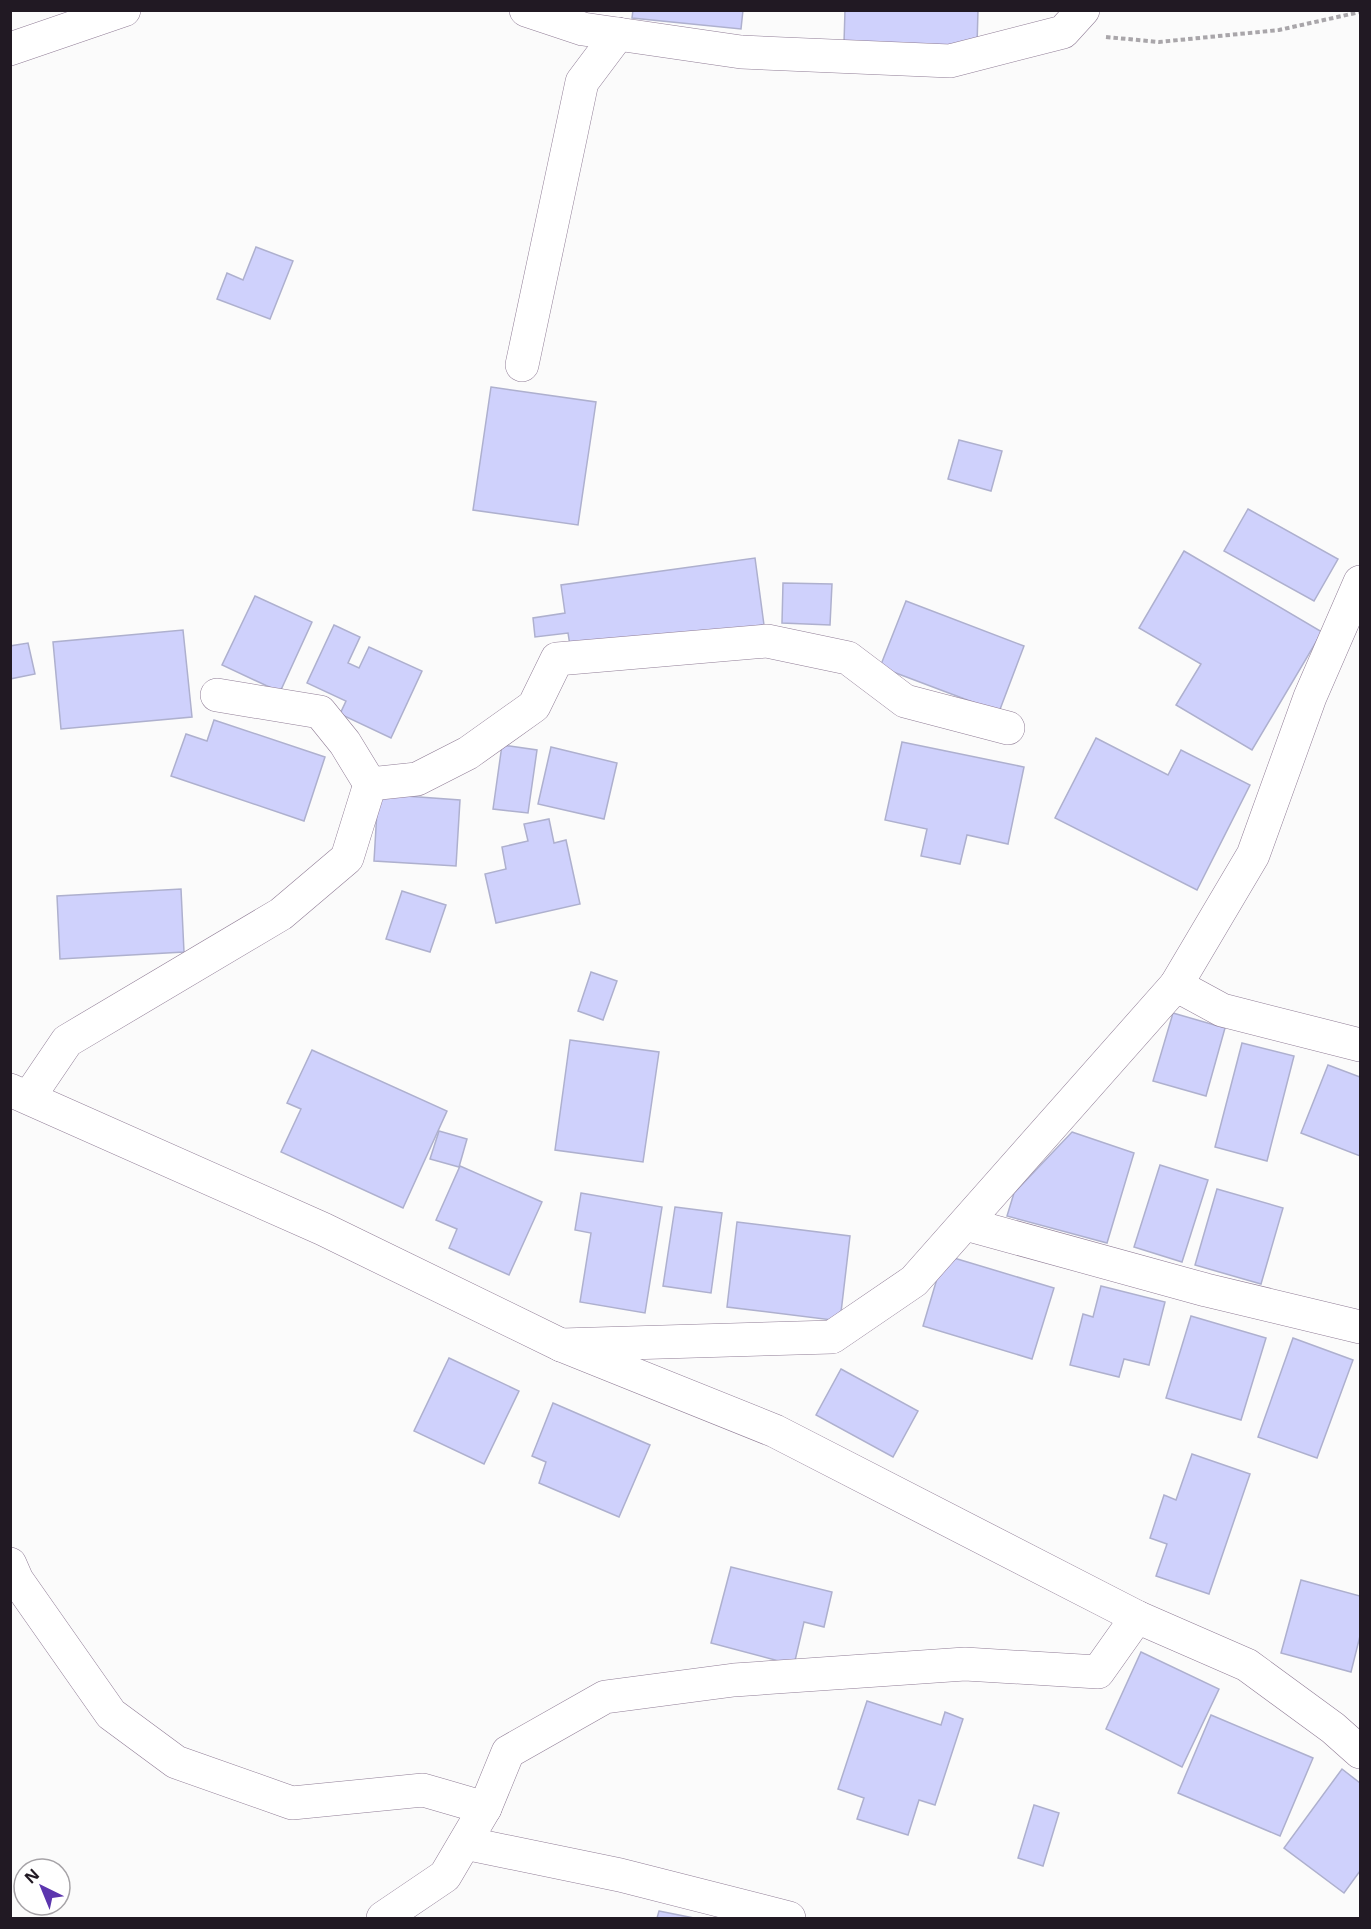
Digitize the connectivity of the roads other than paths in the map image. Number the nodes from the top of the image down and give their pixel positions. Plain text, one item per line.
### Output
1 (124, 10) edge
2 (526, 10) edge
3 (1073, 21) edge
4 (618, 34) junction
5 (10, 49) edge
6 (522, 364) dead end
7 (1360, 582) edge
8 (217, 695) dead end
9 (1008, 728) dead end
10 (370, 784) junction
11 (1176, 985) junction
12 (1360, 1045) edge
13 (20, 1093) edge
14 (966, 1224) junction
15 (1360, 1327) edge
16 (561, 1345) junction
17 (10, 1564) edge
18 (1137, 1617) junction
19 (1360, 1752) edge
20 (485, 1808) junction
21 (465, 1843) junction
22 (383, 1918) edge
23 (789, 1918) edge

1 - 5 street
2 - 4 street
3 - 4 street
4 - 6 street
7 - 11 street
8 - 10 street
9 - 10 street
10 - 13 street
11 - 12 street
11 - 14 street
13 - 16 street
14 - 15 street
14 - 16 street
16 - 18 street
17 - 20 street
18 - 19 street
18 - 20 street
20 - 21 street
21 - 22 street
21 - 23 street

